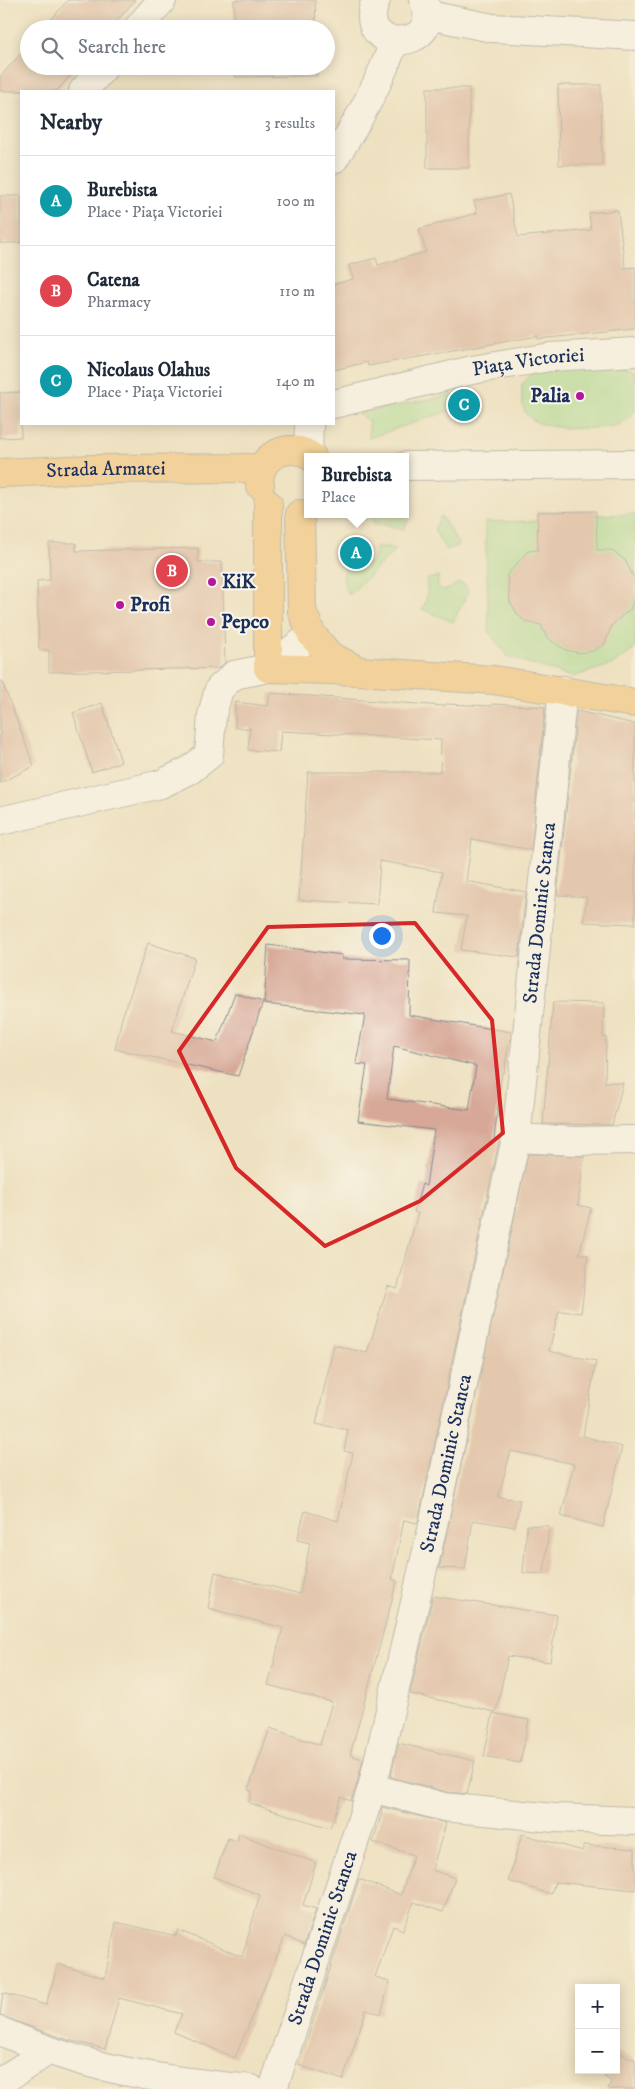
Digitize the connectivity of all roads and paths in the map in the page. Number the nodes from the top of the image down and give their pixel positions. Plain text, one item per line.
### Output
1 (162, 0) edge
2 (376, 0) edge
3 (426, 8) edge
4 (145, 20) edge
5 (635, 36) edge
6 (394, 42) junction
7 (97, 75) edge
8 (84, 90) edge
9 (335, 157) edge
10 (635, 352) edge
11 (335, 404) edge
12 (309, 425) edge
13 (300, 446) edge
14 (635, 464) edge
15 (409, 466) edge
16 (213, 468) junction
17 (262, 468) junction
18 (0, 473) edge
19 (265, 500) junction
20 (304, 512) edge
21 (312, 635) junction
22 (268, 668) junction
23 (358, 671) junction
24 (563, 690) junction
25 (635, 703) edge
26 (0, 821) edge
27 (516, 1138) junction
28 (635, 1140) edge
29 (372, 1788) junction
30 (635, 1821) edge
31 (0, 2031) edge
32 (48, 2051) junction
33 (0, 2082) edge
34 (251, 2089) edge
35 (273, 2089) edge

1 - 4 street
2 - 6 street
3 - 5 street
3 - 6 street
6 - 9 street
7 - 8 street
10 - 11 street, Piața Victoriei
12 - 13 street
13 - 17 main road
14 - 15 street
16 - 17 main road, Strada Armatei
16 - 18 main road, Strada Armatei
16 - 19 main road
17 - 19 main road
19 - 20 main road
19 - 22 main road
20 - 21 main road
21 - 22 street
21 - 23 main road
22 - 23 main road
22 - 26 street
23 - 24 main road
24 - 25 main road
24 - 27 street, Strada Dominic Stanca
27 - 28 street
27 - 29 street, Strada Dominic Stanca
29 - 30 street
29 - 35 street, Strada Dominic Stanca
31 - 32 street
32 - 33 street
32 - 34 street

